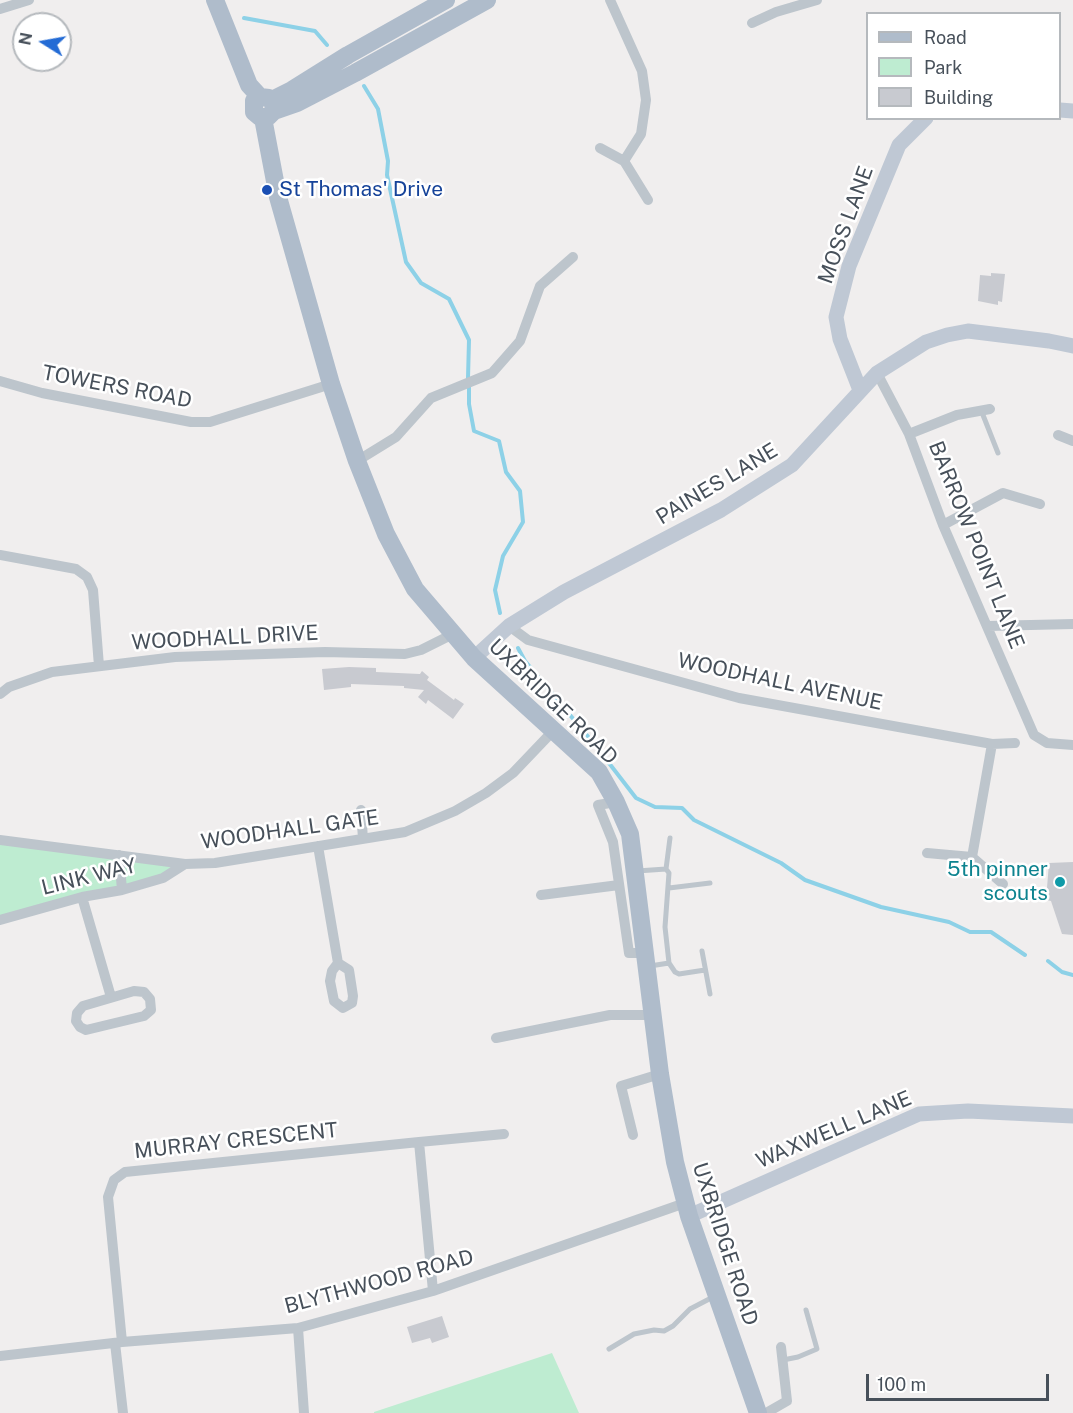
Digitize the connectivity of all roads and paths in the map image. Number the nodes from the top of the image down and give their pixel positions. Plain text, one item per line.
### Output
1 (29, 0) edge
2 (215, 0) edge
3 (446, 0) edge
4 (487, 0) edge
5 (610, 0) edge
6 (817, 0) edge
7 (0, 9) edge
8 (752, 23) dead end
9 (340, 71) junction
10 (267, 107) junction
11 (924, 120) edge
12 (600, 148) dead end
13 (624, 161) junction
14 (648, 200) dead end
15 (573, 257) dead end
16 (1073, 346) edge
17 (877, 373) junction
18 (0, 381) edge
19 (331, 384) junction
20 (860, 390) junction
21 (985, 410) joint
22 (909, 434) junction
23 (1058, 435) dead end
24 (1073, 441) edge
25 (998, 453) dead end
26 (357, 461) junction
27 (1040, 504) dead end
28 (944, 525) junction
29 (0, 555) edge
30 (1073, 624) edge
31 (509, 626) junction
32 (988, 626) junction
33 (453, 634) junction
34 (474, 658) junction
35 (99, 666) junction
36 (0, 694) edge
37 (554, 730) junction
38 (1015, 743) dead end
39 (992, 744) junction
40 (1073, 745) edge
41 (616, 802) junction
42 (361, 810) dead end
43 (670, 838) dead end
44 (363, 839) junction
45 (0, 840) edge
46 (318, 846) junction
47 (927, 854) dead end
48 (119, 855) junction
49 (972, 857) junction
50 (185, 864) junction
51 (666, 869) junction
52 (635, 871) junction
53 (710, 883) dead end
54 (1003, 884) dead end
55 (619, 885) junction
56 (669, 888) junction
57 (122, 890) junction
58 (541, 895) dead end
59 (82, 897) junction
60 (0, 920) edge
61 (702, 951) dead end
62 (646, 960) junction
63 (338, 963) dead end
64 (669, 963) junction
65 (705, 970) junction
66 (710, 994) dead end
67 (111, 997) junction
68 (653, 1015) junction
69 (496, 1038) dead end
70 (660, 1074) junction
71 (1073, 1116) edge
72 (504, 1134) dead end
73 (633, 1135) dead end
74 (419, 1142) junction
75 (687, 1210) junction
76 (433, 1291) junction
77 (716, 1296) junction
78 (806, 1310) dead end
79 (298, 1328) junction
80 (118, 1342) junction
81 (781, 1347) dead end
82 (609, 1349) dead end
83 (0, 1356) edge
84 (782, 1360) junction
85 (123, 1413) edge
86 (304, 1413) edge
87 (758, 1413) edge
88 (766, 1413) edge

1 - 7 street
2 - 10 main road, UXBRIDGE ROAD
3 - 9 main road
4 - 9 main road
5 - 13 street
6 - 8 street
9 - 10 main road
10 - 19 main road, UXBRIDGE ROAD
11 - 20 street, MOSS LANE
12 - 13 street
13 - 14 street
15 - 26 street
16 - 17 street, PAINES LANE
17 - 20 street, PAINES LANE
17 - 22 street, BARROW POINT LANE
18 - 19 street, TOWERS ROAD
19 - 26 main road, UXBRIDGE ROAD
20 - 31 street, PAINES LANE
21 - 22 street
21 - 25 lane
22 - 28 street, BARROW POINT LANE
23 - 24 street
26 - 33 main road, UXBRIDGE ROAD
27 - 28 street
28 - 32 street, BARROW POINT LANE
29 - 35 street
30 - 32 street
31 - 34 street, PAINES LANE
31 - 39 street, WOODHALL AVENUE
32 - 40 street, BARROW POINT LANE
33 - 34 main road, UXBRIDGE ROAD
33 - 35 street, WOODHALL DRIVE
34 - 37 main road, UXBRIDGE ROAD
35 - 36 street, WOODHALL DRIVE
37 - 41 main road, UXBRIDGE ROAD
37 - 44 street, WOODHALL GATE
38 - 39 street, WOODHALL AVENUE
39 - 49 street
41 - 52 main road, UXBRIDGE ROAD
41 - 55 street
42 - 44 street
43 - 51 lane
44 - 46 street, WOODHALL GATE
45 - 48 street, WOODHALL GATE
46 - 50 street, WOODHALL GATE
46 - 63 street
47 - 49 street
48 - 50 street, WOODHALL GATE
48 - 57 street
49 - 54 street
50 - 57 street, LINK WAY
51 - 52 lane
51 - 56 lane
52 - 62 main road, UXBRIDGE ROAD
53 - 56 lane
55 - 58 street
55 - 62 street
56 - 64 lane
57 - 59 street, LINK WAY
59 - 60 street, LINK WAY
59 - 67 street
61 - 65 lane
62 - 64 lane
62 - 68 main road, UXBRIDGE ROAD
64 - 65 lane
65 - 66 lane
67 - 67 street
68 - 69 street
68 - 70 main road, UXBRIDGE ROAD
70 - 73 street
70 - 75 main road, UXBRIDGE ROAD
71 - 75 street, WAXWELL LANE
72 - 74 street, MURRAY CRESCENT
74 - 76 street
74 - 80 street, MURRAY CRESCENT
75 - 76 street, BLYTHWOOD ROAD
75 - 77 main road, UXBRIDGE ROAD
76 - 79 street, BLYTHWOOD ROAD
77 - 82 lane
77 - 87 main road, UXBRIDGE ROAD
78 - 84 lane
79 - 80 street, BLYTHWOOD ROAD
79 - 86 street
80 - 83 street, BLYTHWOOD ROAD
80 - 85 street, MURRAY CRESCENT
81 - 84 street
84 - 88 street

